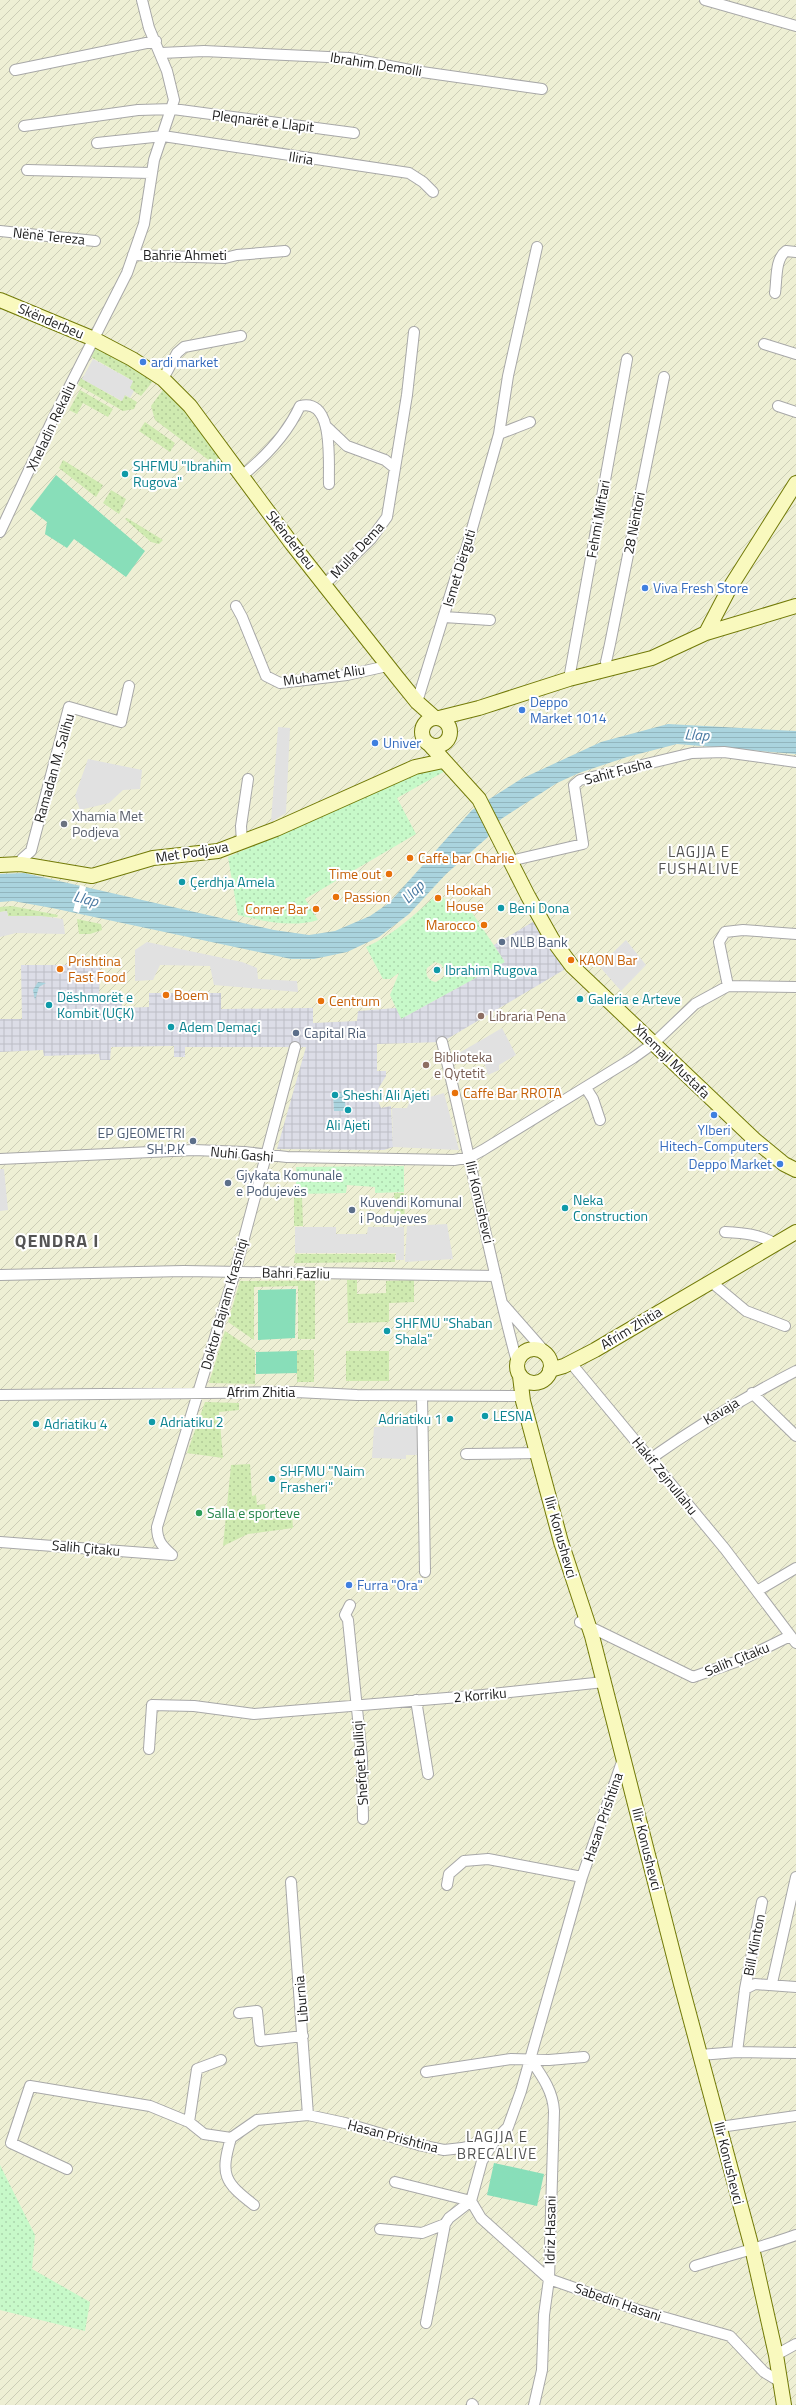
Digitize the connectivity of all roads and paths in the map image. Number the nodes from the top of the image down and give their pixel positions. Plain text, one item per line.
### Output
1 (142, 0) edge
2 (705, 0) edge
3 (796, 26) edge
4 (156, 41) junction
5 (161, 53) junction
6 (15, 70) dead end
7 (542, 89) dead end
8 (172, 109) junction
9 (24, 126) dead end
10 (354, 133) dead end
11 (162, 136) junction
12 (97, 143) dead end
13 (27, 170) dead end
14 (151, 173) junction
15 (433, 192) dead end
16 (1, 233) edge
17 (96, 241) dead end
18 (537, 247) dead end
19 (284, 252) dead end
20 (796, 252) edge
21 (132, 255) junction
22 (775, 293) dead end
23 (0, 300) edge
24 (414, 332) dead end
25 (241, 336) dead end
26 (94, 339) junction
27 (764, 344) dead end
28 (796, 354) edge
29 (627, 359) dead end
30 (664, 376) dead end
31 (164, 379) junction
32 (778, 406) dead end
33 (796, 412) edge
34 (530, 422) dead end
35 (326, 427) junction
36 (499, 434) junction
37 (395, 468) junction
38 (243, 475) junction
39 (329, 484) dead end
40 (794, 492) edge
41 (4, 512) edge
42 (0, 532) edge
43 (325, 584) junction
44 (236, 606) dead end
45 (796, 606) edge
46 (444, 617) junction
47 (490, 620) dead end
48 (706, 633) junction
49 (387, 666) junction
50 (610, 669) junction
51 (569, 679) junction
52 (129, 686) dead end
53 (417, 702) junction
54 (479, 708) junction
55 (437, 718) junction
56 (422, 730) junction
57 (448, 738) junction
58 (430, 745) junction
59 (443, 761) junction
60 (796, 762) edge
61 (248, 779) dead end
62 (242, 843) junction
63 (510, 860) junction
64 (21, 864) junction
65 (0, 865) edge
66 (796, 934) edge
67 (728, 986) junction
68 (796, 987) edge
69 (442, 1042) dead end
70 (654, 1043) junction
71 (295, 1047) dead end
72 (586, 1088) junction
73 (600, 1120) dead end
74 (265, 1155) junction
75 (470, 1156) junction
76 (0, 1159) edge
77 (796, 1170) edge
78 (725, 1232) dead end
79 (796, 1232) edge
80 (775, 1244) junction
81 (235, 1272) junction
82 (0, 1275) edge
83 (496, 1276) junction
84 (710, 1281) junction
85 (502, 1303) junction
86 (785, 1326) dead end
87 (546, 1353) junction
88 (517, 1362) junction
89 (573, 1362) junction
90 (550, 1370) junction
91 (796, 1371) edge
92 (520, 1376) junction
93 (540, 1382) junction
94 (199, 1392) junction
95 (752, 1393) junction
96 (0, 1395) edge
97 (422, 1396) junction
98 (523, 1396) junction
99 (796, 1436) edge
100 (538, 1453) junction
101 (466, 1454) dead end
102 (650, 1458) junction
103 (0, 1542) edge
104 (172, 1555) joint
105 (796, 1568) edge
106 (425, 1572) dead end
107 (757, 1591) junction
108 (350, 1605) dead end
109 (588, 1626) junction
110 (793, 1639) edge
111 (604, 1682) junction
112 (416, 1700) junction
113 (356, 1707) junction
114 (149, 1749) dead end
115 (624, 1756) junction
116 (428, 1774) dead end
117 (363, 1819) dead end
118 (582, 1877) junction
119 (796, 1877) edge
120 (291, 1882) dead end
121 (447, 1885) dead end
122 (762, 1902) dead end
123 (772, 1983) junction
124 (796, 1987) edge
125 (745, 1989) junction
126 (239, 2013) dead end
127 (304, 2036) junction
128 (737, 2052) junction
129 (796, 2053) edge
130 (700, 2055) junction
131 (584, 2057) dead end
132 (221, 2060) dead end
133 (531, 2060) junction
134 (426, 2072) dead end
135 (308, 2116) junction
136 (796, 2116) edge
137 (189, 2122) junction
138 (720, 2127) junction
139 (231, 2138) junction
140 (495, 2140) junction
141 (67, 2169) dead end
142 (395, 2182) dead end
143 (471, 2201) junction
144 (254, 2205) dead end
145 (445, 2224) junction
146 (380, 2229) dead end
147 (796, 2235) edge
148 (752, 2248) junction
149 (695, 2266) dead end
150 (549, 2279) junction
151 (426, 2323) dead end
152 (796, 2344) edge
153 (776, 2355) junction
154 (779, 2381) junction
155 (534, 2405) edge
156 (784, 2405) edge

1 - 4 street
2 - 3 street
4 - 5 street
4 - 6 street
5 - 7 street, Ibrahim Demolli
5 - 8 street
8 - 9 street
8 - 10 street, Pleqnarët e Llapit
8 - 11 street
11 - 12 street
11 - 14 street
11 - 15 street, Iliria
13 - 14 street
14 - 21 street
16 - 17 street, Nënë Tereza
18 - 36 street, Ismet Dërguti
19 - 21 street, Bahrie Ahmeti
20 - 22 street
21 - 26 street
23 - 26 main road, Skënderbeu
24 - 37 street, Mulla Dema
25 - 31 street
26 - 31 main road, Skënderbeu
26 - 41 street, Xheladin Rekaliu
27 - 28 street
29 - 51 street, Fehmi Miftari
30 - 50 street, 28 Nëntori
31 - 38 main road, Skënderbeu
32 - 33 street
34 - 36 street
35 - 37 street
35 - 38 street
35 - 39 street
36 - 46 street, Ismet Dërguti
37 - 43 street, Mulla Dema
38 - 43 main road, Skënderbeu
40 - 48 main road
41 - 42 street, Xheladin Rekaliu
43 - 49 main road, Skënderbeu
44 - 49 street, Muhamet Aliu
45 - 48 main road
46 - 47 street
46 - 53 street, Ismet Dërguti
48 - 50 main road
49 - 53 main road, Skënderbeu
50 - 51 main road
51 - 54 main road
52 - 64 street, Ramadan M. Salihu
53 - 55 main road, Skënderbeu
53 - 56 main road, Skënderbeu
54 - 55 main road
54 - 57 main road
55 - 56 main road
55 - 57 main road
56 - 58 main road
57 - 58 main road
57 - 59 main road
58 - 59 main road, Xhemajl Mustafa
59 - 62 main road, Met Podjeva
59 - 63 main road, Xhemajl Mustafa
60 - 63 street, Sahit Fusha
61 - 62 street
62 - 64 main road, Met Podjeva
63 - 70 main road, Xhemajl Mustafa
64 - 65 main road, Met Podjeva
66 - 67 street
67 - 68 street
67 - 70 street, Nuhi Gashi
69 - 75 street, Ilir Konushevci
70 - 72 street, Nuhi Gashi
70 - 77 main road, Xhemajl Mustafa
71 - 74 street, Doktor Bajram Krasniqi
72 - 73 street
72 - 75 street, Nuhi Gashi
74 - 75 street, Nuhi Gashi
74 - 76 street, Nuhi Gashi
74 - 81 street, Doktor Bajram Krasniqi
75 - 83 street, Ilir Konushevci
78 - 80 street
79 - 80 main road, Afrim Zhitia
80 - 84 main road, Afrim Zhitia
81 - 82 street, Bahri Fazliu
81 - 83 street, Bahri Fazliu
81 - 94 street, Doktor Bajram Krasniqi
83 - 85 street, Ilir Konushevci
84 - 86 street
84 - 89 main road, Afrim Zhitia
85 - 87 street
85 - 88 street, Ilir Konushevci
87 - 88 main road
87 - 90 main road
88 - 92 main road
89 - 90 main road, Afrim Zhitia
89 - 102 street, Hakif Zejnullahu
90 - 93 main road
91 - 95 street, Kavaja
92 - 93 main road
92 - 98 main road
93 - 98 main road
94 - 96 street, Afrim Zhitia
94 - 97 street, Afrim Zhitia
94 - 104 street, Doktor Bajram Krasniqi
95 - 99 street
95 - 102 street, Kavaja
97 - 98 street, Afrim Zhitia
97 - 106 street
98 - 100 main road, Ilir Konushevci
100 - 101 street
100 - 109 main road, Ilir Konushevci
102 - 107 street, Hakif Zejnullahu
103 - 104 street, Salih Çitaku
105 - 107 street
107 - 110 street, Hakif Zejnullahu
108 - 113 street
109 - 110 street, Salih Çitaku
109 - 111 main road, Ilir Konushevci
111 - 112 street, 2 Korriku
111 - 115 main road, Ilir Konushevci
112 - 113 street, 2 Korriku
112 - 116 street
113 - 114 street, 2 Korriku
113 - 117 street, Shefqet Bulliqi
115 - 118 street, Hasan Prishtina
115 - 130 main road, Ilir Konushevci
118 - 121 street, Hasan Prishtina
118 - 133 street, Hasan Prishtina
119 - 123 street, Bill Klinton
120 - 127 street, Liburnia
122 - 125 street, Bill Klinton
123 - 124 street, Bill Klinton
123 - 125 street, Bill Klinton
125 - 128 street, Bill Klinton
126 - 127 street
127 - 135 street, Liburnia
128 - 129 street
128 - 130 street
130 - 138 main road, Ilir Konushevci
131 - 133 street
132 - 137 street
133 - 134 street
133 - 140 street, Hasan Prishtina
133 - 150 street, Idriz Hasani
135 - 139 street, Hasan Prishtina
135 - 140 street, Hasan Prishtina
136 - 138 street
137 - 139 street
137 - 141 street
138 - 148 main road, Ilir Konushevci
139 - 144 street
140 - 143 street
142 - 143 street
143 - 145 street
143 - 150 street, Sabedin Hasani
145 - 146 street
145 - 151 street
147 - 148 street
148 - 149 street
148 - 153 main road, Ilir Konushevci
150 - 154 street, Sabedin Hasani
150 - 155 street, Idriz Hasani
152 - 153 street
153 - 154 main road, Ilir Konushevci
154 - 156 main road, Ilir Konushevci

